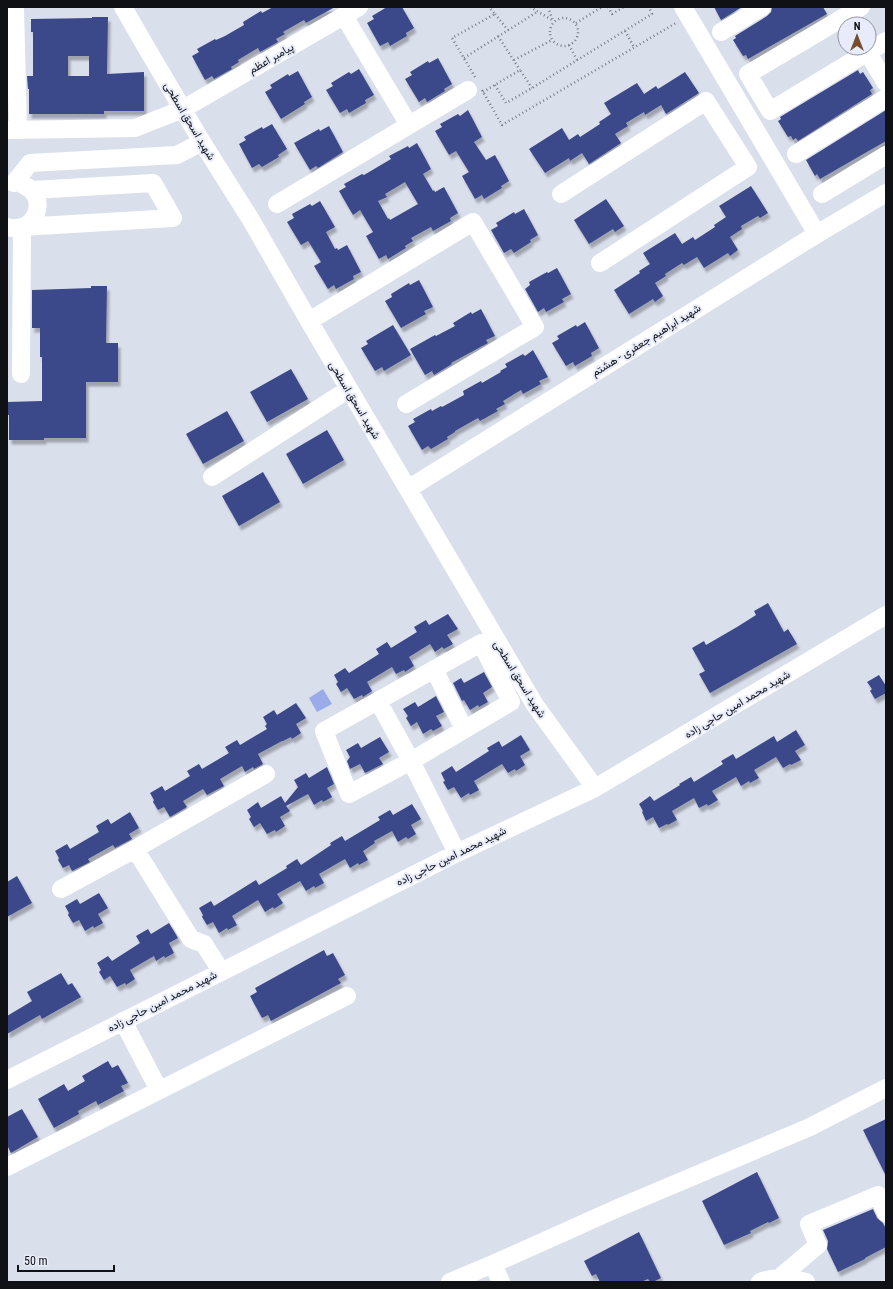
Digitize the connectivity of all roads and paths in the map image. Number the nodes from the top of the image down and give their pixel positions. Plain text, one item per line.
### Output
1 (15, 7) edge
2 (123, 7) edge
3 (489, 7) edge
4 (530, 7) edge
5 (548, 7) edge
6 (602, 7) edge
7 (608, 7) edge
8 (624, 7) edge
9 (649, 7) edge
10 (762, 7) edge
11 (352, 11) edge
12 (537, 12) junction
13 (678, 12) edge
14 (495, 14) junction
15 (554, 21) junction
16 (837, 21) edge
17 (576, 23) junction
18 (508, 30) junction
19 (625, 31) junction
20 (721, 32) dead end
21 (498, 36) junction
22 (552, 40) junction
23 (569, 45) junction
24 (634, 47) junction
25 (857, 56) edge
26 (870, 56) edge
27 (464, 58) junction
28 (514, 60) junction
29 (577, 61) junction
30 (520, 70) junction
31 (886, 83) edge
32 (495, 85) junction
33 (476, 86) junction
34 (532, 88) junction
35 (886, 98) edge
36 (183, 108) junction
37 (751, 121) junction
38 (409, 125) junction
39 (13, 130) edge
40 (728, 136) junction
41 (202, 142) junction
42 (796, 154) dead end
43 (886, 155) edge
44 (11, 184) edge
45 (32, 190) junction
46 (886, 192) edge
47 (561, 194) dead end
48 (822, 194) dead end
49 (277, 204) dead end
50 (15, 227) edge
51 (818, 234) junction
52 (600, 263) dead end
53 (14, 303) edge
54 (309, 321) junction
55 (21, 374) dead end
56 (349, 389) junction
57 (406, 404) dead end
58 (212, 477) dead end
59 (408, 489) junction
60 (886, 615) edge
61 (434, 669) junction
62 (378, 701) junction
63 (464, 729) junction
64 (411, 761) junction
65 (266, 774) dead end
66 (595, 788) junction
67 (135, 849) junction
68 (457, 853) junction
69 (61, 889) dead end
70 (220, 972) junction
71 (347, 996) dead end
72 (123, 1021) junction
73 (7, 1080) edge
74 (886, 1088) edge
75 (159, 1090) junction
76 (7, 1167) edge
77 (886, 1213) edge
78 (493, 1264) junction
79 (778, 1278) junction
80 (450, 1282) edge
81 (501, 1282) edge
82 (760, 1282) edge
83 (806, 1282) edge

1 - 39 street
2 - 36 street, شهید اسحق اسطحی
3 - 14 path
4 - 12 path
5 - 15 path
6 - 17 path
7 - 8 path
9 - 19 path
10 - 20 street
11 - 36 street, پیامبر اعظم
11 - 38 street
12 - 15 path
12 - 18 path
13 - 24 path
13 - 37 street
14 - 18 path
14 - 27 path
15 - 17 path
15 - 22 path
16 - 25 street
17 - 23 path
18 - 21 path
19 - 24 path
19 - 29 path
21 - 27 path
21 - 28 path
22 - 23 path
22 - 28 path
23 - 29 path
24 - 33 path
26 - 31 street
27 - 33 path
28 - 30 path
29 - 34 path
30 - 32 path
30 - 34 path
32 - 33 path
32 - 34 path
33 - 38 street
35 - 42 street
36 - 39 street, پیامبر اعظم
36 - 41 street, شهید اسحق اسطحی
37 - 40 street
37 - 51 street
38 - 49 street
40 - 47 street
40 - 52 street
41 - 44 street
41 - 54 street, شهید اسحق اسطحی
43 - 48 street
44 - 45 street
45 - 50 street
45 - 50 street
46 - 51 street, شهید ابراهیم جعفری - هشتم
50 - 53 street
51 - 59 street, شهید ابراهیم جعفری - هشتم
53 - 55 street
54 - 56 street, شهید اسحق اسطحی
54 - 57 street
56 - 58 street
56 - 59 street, شهید اسحق اسطحی
59 - 66 street, شهید اسحق اسطحی
60 - 66 street, شهید محمد امین حاجی زاده
61 - 62 street
61 - 63 street
61 - 63 street
62 - 64 street
62 - 64 street
63 - 64 street
64 - 68 street
65 - 67 street
66 - 68 street, شهید محمد امین حاجی زاده
67 - 69 street
67 - 70 street
68 - 70 street, شهید محمد امین حاجی زاده
70 - 72 street, شهید محمد امین حاجی زاده
71 - 75 street
72 - 73 street, شهید محمد امین حاجی زاده
72 - 75 street
74 - 78 street
75 - 76 street
77 - 79 street
78 - 80 street
78 - 81 street
79 - 82 street
79 - 83 street

